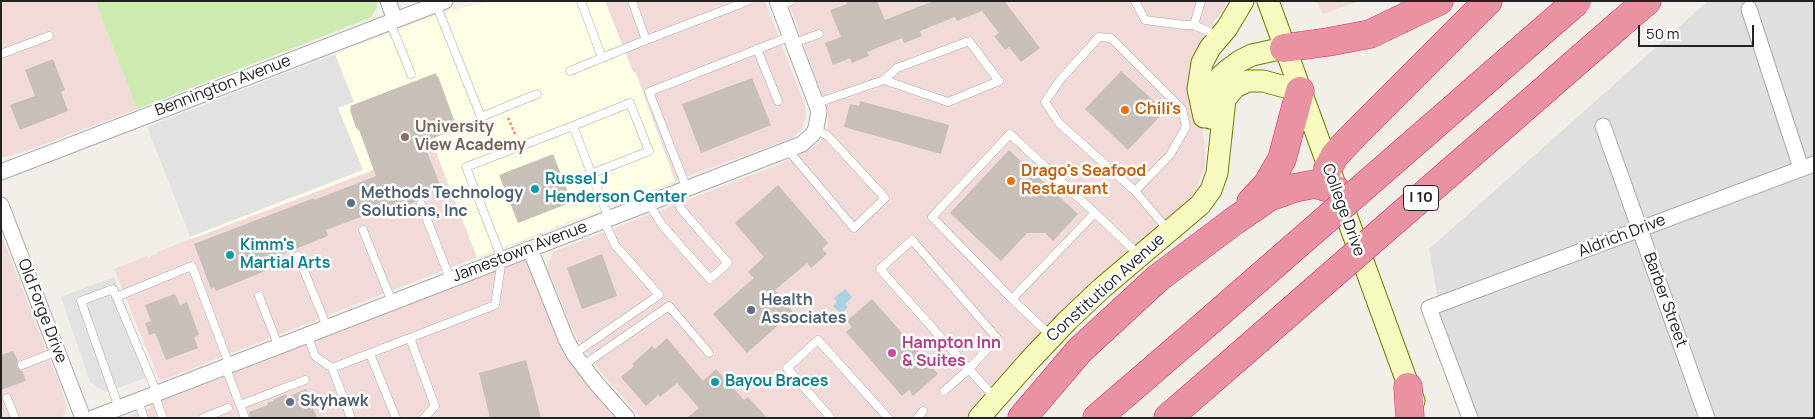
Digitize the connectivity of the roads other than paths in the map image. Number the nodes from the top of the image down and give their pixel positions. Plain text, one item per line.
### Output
1 (388, 1) edge
2 (581, 1) edge
3 (632, 1) edge
4 (748, 1) edge
5 (1135, 1) edge
6 (1201, 1) edge
7 (1242, 1) edge
8 (1268, 1) edge
9 (1439, 1) edge
10 (1488, 1) edge
11 (1577, 1) edge
12 (1647, 1) edge
13 (441, 3) edge
14 (783, 3) edge
15 (1750, 5) edge
16 (392, 21) junction
17 (1194, 25) junction
18 (819, 34) dead end
19 (48, 36) dead end
20 (1220, 37) junction
21 (646, 40) junction
22 (792, 40) junction
23 (1284, 48) junction
24 (757, 49) junction
25 (1, 54) edge
26 (602, 58) junction
27 (570, 71) dead end
28 (411, 74) dead end
29 (884, 80) junction
30 (1300, 91) junction
31 (536, 94) dead end
32 (778, 101) dead end
33 (817, 103) junction
34 (573, 126) junction
35 (1603, 126) dead end
36 (815, 129) junction
37 (1214, 143) junction
38 (788, 150) junction
39 (1808, 166) edge
40 (1, 172) edge
41 (591, 174) junction
42 (1332, 179) junction
43 (681, 191) junction
44 (1135, 191) junction
45 (421, 204) dead end
46 (649, 204) junction
47 (2, 209) edge
48 (1095, 213) junction
49 (606, 220) junction
50 (1234, 221) junction
51 (363, 230) dead end
52 (1639, 230) junction
53 (1169, 232) junction
54 (530, 249) junction
55 (298, 256) dead end
56 (1141, 256) junction
57 (502, 259) junction
58 (450, 279) junction
59 (259, 296) dead end
60 (116, 297) junction
61 (1012, 299) junction
62 (392, 302) junction
63 (327, 326) junction
64 (308, 334) junction
65 (1052, 337) junction
66 (410, 338) junction
67 (278, 346) junction
68 (58, 351) junction
69 (709, 353) dead end
70 (370, 354) junction
71 (578, 360) junction
72 (22, 365) dead end
73 (227, 365) junction
74 (332, 368) junction
75 (968, 369) junction
76 (305, 380) dead end
77 (1408, 386) junction
78 (944, 391) dead end
79 (156, 393) junction
80 (6, 398) dead end
81 (995, 399) junction
82 (138, 401) junction
83 (240, 405) junction
84 (119, 408) junction
85 (228, 408) dead end
86 (923, 411) dead end
87 (15, 418) edge
88 (83, 418) edge
89 (94, 418) edge
90 (144, 418) edge
91 (164, 418) edge
92 (203, 418) edge
93 (245, 418) edge
94 (351, 418) edge
95 (396, 418) edge
96 (424, 418) edge
97 (627, 418) edge
98 (830, 418) edge
99 (888, 418) edge
100 (917, 418) edge
101 (978, 418) edge
102 (1022, 418) edge
103 (1097, 418) edge
104 (1168, 418) edge
105 (1410, 418) edge
106 (1420, 418) edge
107 (1470, 418) edge
108 (1707, 418) edge

1 - 16 street
2 - 26 lane
3 - 21 lane
4 - 21 lane
5 - 17 lane
6 - 17 lane
7 - 20 street, Constitution Avenue
8 - 23 street, College Drive
9 - 23 highway
10 - 42 highway
11 - 103 highway, bridge
12 - 104 highway, I 10, bridge
13 - 16 street, Bennington Avenue
13 - 31 lane
14 - 22 street
15 - 39 street
16 - 28 lane
16 - 40 street, Bennington Avenue
17 - 20 lane
18 - 22 lane
19 - 25 lane
20 - 37 street, Constitution Avenue
21 - 26 lane
22 - 24 lane
22 - 33 street
23 - 30 street, College Drive
23 - 37 street, Constitution Avenue
24 - 32 lane
24 - 43 lane
26 - 27 lane
29 - 29 lane
29 - 33 lane
30 - 37 street, Constitution Avenue
30 - 42 street, College Drive
30 - 50 highway
33 - 36 street
34 - 41 lane
34 - 41 lane
34 - 57 lane
35 - 52 street, Barber Street
36 - 38 street, Jamestown Avenue
36 - 38 lane
37 - 53 street, Constitution Avenue
38 - 43 street, Jamestown Avenue
39 - 52 street, Aldrich Drive
41 - 49 lane
42 - 50 highway
42 - 77 street, College Drive
43 - 46 street, Jamestown Avenue
43 - 46 lane
44 - 44 lane
44 - 53 lane
45 - 58 lane
46 - 49 street, Jamestown Avenue
47 - 68 street, Old Forge Drive
48 - 56 lane
48 - 61 lane
48 - 61 lane
49 - 54 street, Jamestown Avenue
49 - 71 lane
50 - 102 highway
51 - 62 lane
52 - 107 street, Aldrich Drive
52 - 108 street, Barber Street
53 - 56 street, Constitution Avenue
54 - 57 street, Jamestown Avenue
54 - 71 street
55 - 63 lane
56 - 65 street, Constitution Avenue
57 - 58 street, Jamestown Avenue
57 - 66 lane
58 - 62 street, Jamestown Avenue
59 - 67 lane
60 - 73 lane
60 - 79 lane
60 - 84 lane
61 - 65 lane
62 - 63 street, Jamestown Avenue
63 - 64 street, Jamestown Avenue
64 - 67 street, Jamestown Avenue
64 - 74 lane
65 - 81 street, Constitution Avenue
66 - 70 lane
66 - 96 lane
67 - 73 street, Jamestown Avenue
68 - 72 lane
68 - 88 street, Old Forge Drive
69 - 71 lane
70 - 74 lane
70 - 95 lane
71 - 97 street
73 - 79 street, Jamestown Avenue
73 - 83 lane
74 - 94 lane
75 - 75 lane
75 - 78 lane
75 - 81 lane
76 - 83 lane
77 - 105 highway
77 - 106 street, College Drive
79 - 82 street, Jamestown Avenue
79 - 91 lane
80 - 87 lane
81 - 101 street, Constitution Avenue
82 - 84 street, Jamestown Avenue
82 - 90 lane
83 - 93 lane
84 - 89 street, Jamestown Avenue
85 - 92 lane
86 - 100 lane
98 - 99 lane

